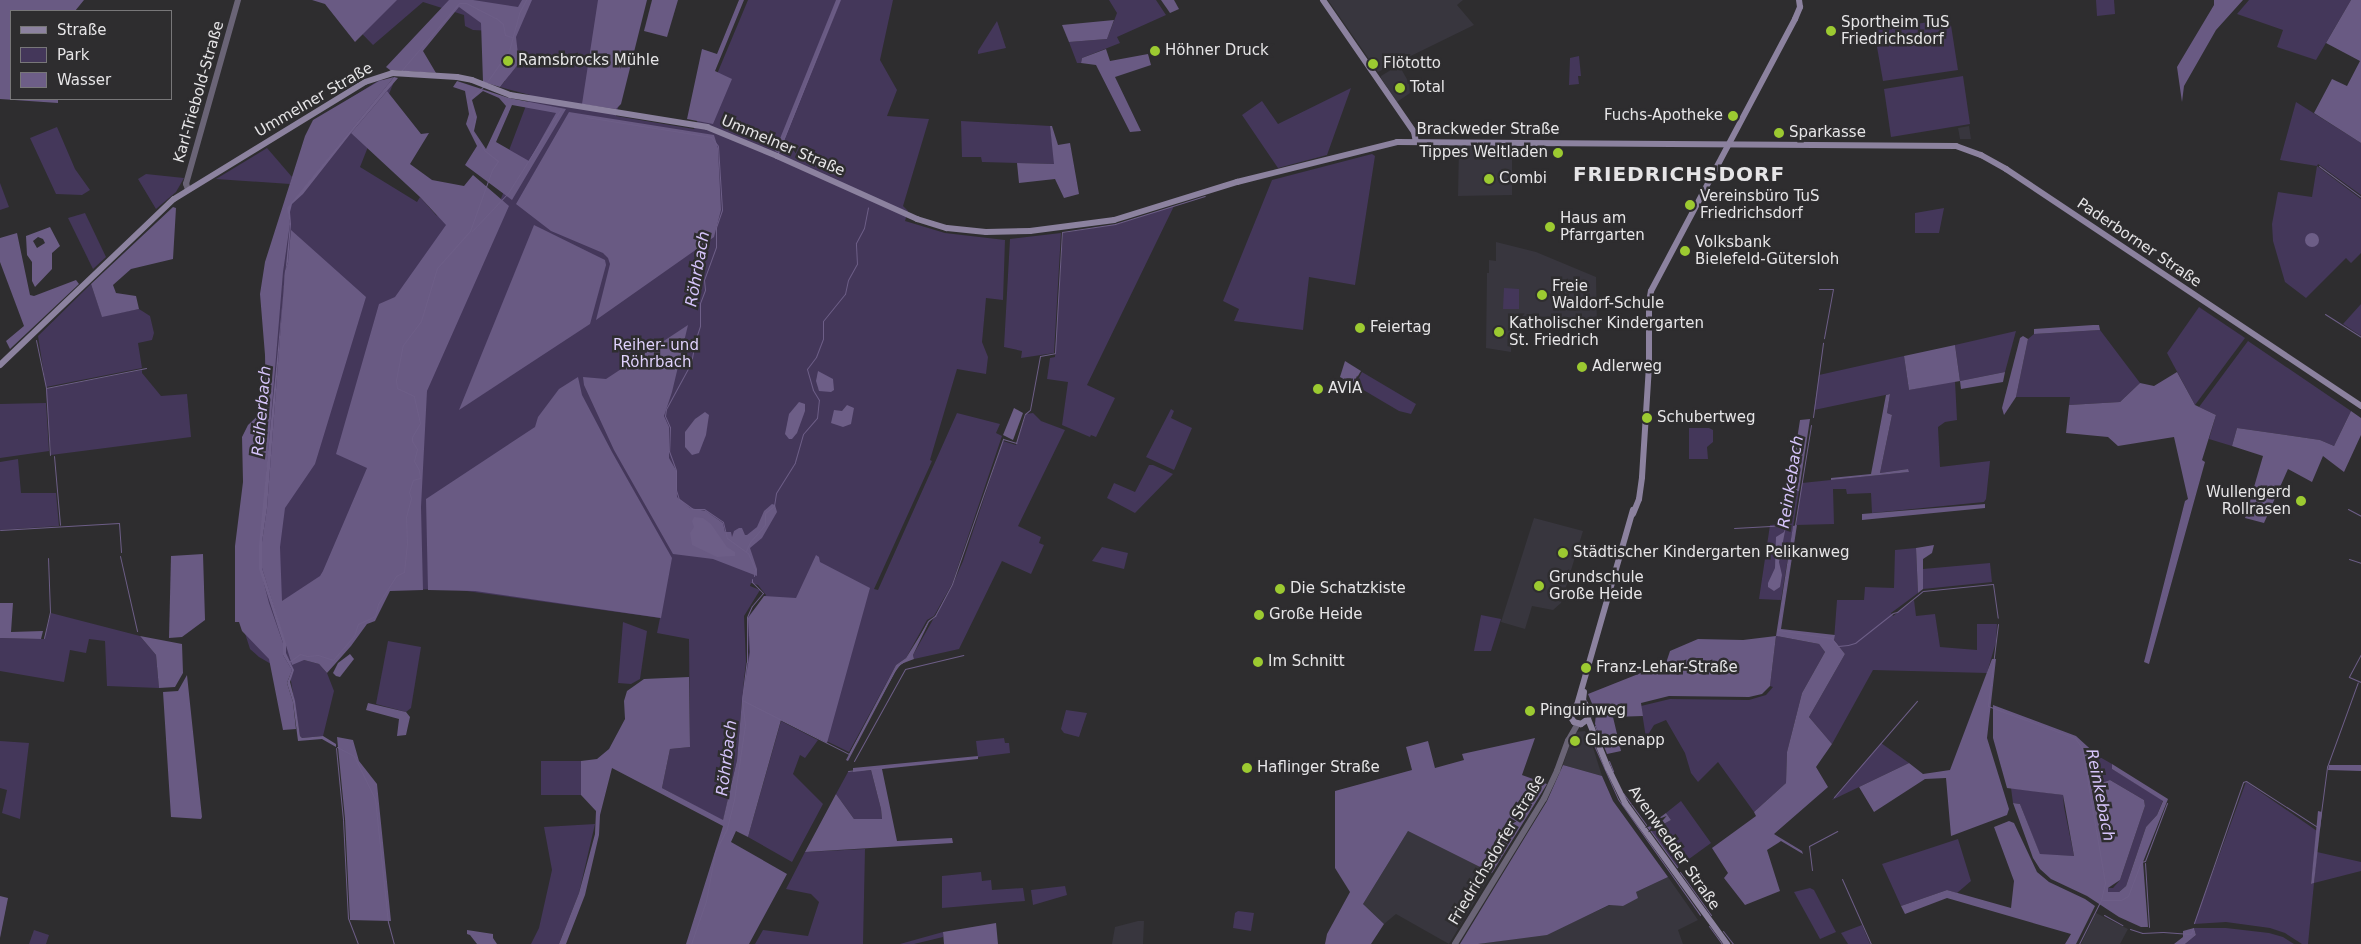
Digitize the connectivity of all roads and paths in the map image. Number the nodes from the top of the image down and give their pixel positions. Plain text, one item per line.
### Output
1 (238, 0) edge
2 (1323, 0) edge
3 (1799, 0) edge
4 (1416, 142) junction
5 (1729, 144) junction
6 (188, 190) junction
7 (906, 215) joint
8 (0, 365) edge
9 (2361, 406) edge
10 (1585, 683) junction
11 (1577, 705) junction
12 (1584, 706) junction
13 (1572, 719) junction
14 (1583, 722) junction
15 (1568, 740) junction
16 (1455, 944) edge
17 (1727, 944) edge

1 - 6 street, Karl-Triebold-Straße
2 - 4 main road
3 - 5 main road
4 - 5 main road, Brackweder Straße
4 - 7 main road, Brackweder Straße
5 - 9 main road, Paderborner Straße
5 - 10 main road
6 - 7 main road, Ummelner Straße
6 - 8 main road, Ummelner Straße
10 - 11 main road
10 - 12 main road
11 - 12 main road
11 - 13 main road
12 - 14 main road
13 - 14 main road
13 - 15 street, Friedrichsdorfer Straße
14 - 15 street, Friedrichsdorfer Straße
14 - 17 main road, Avenwedder Straße
15 - 16 street, Friedrichsdorfer Straße

